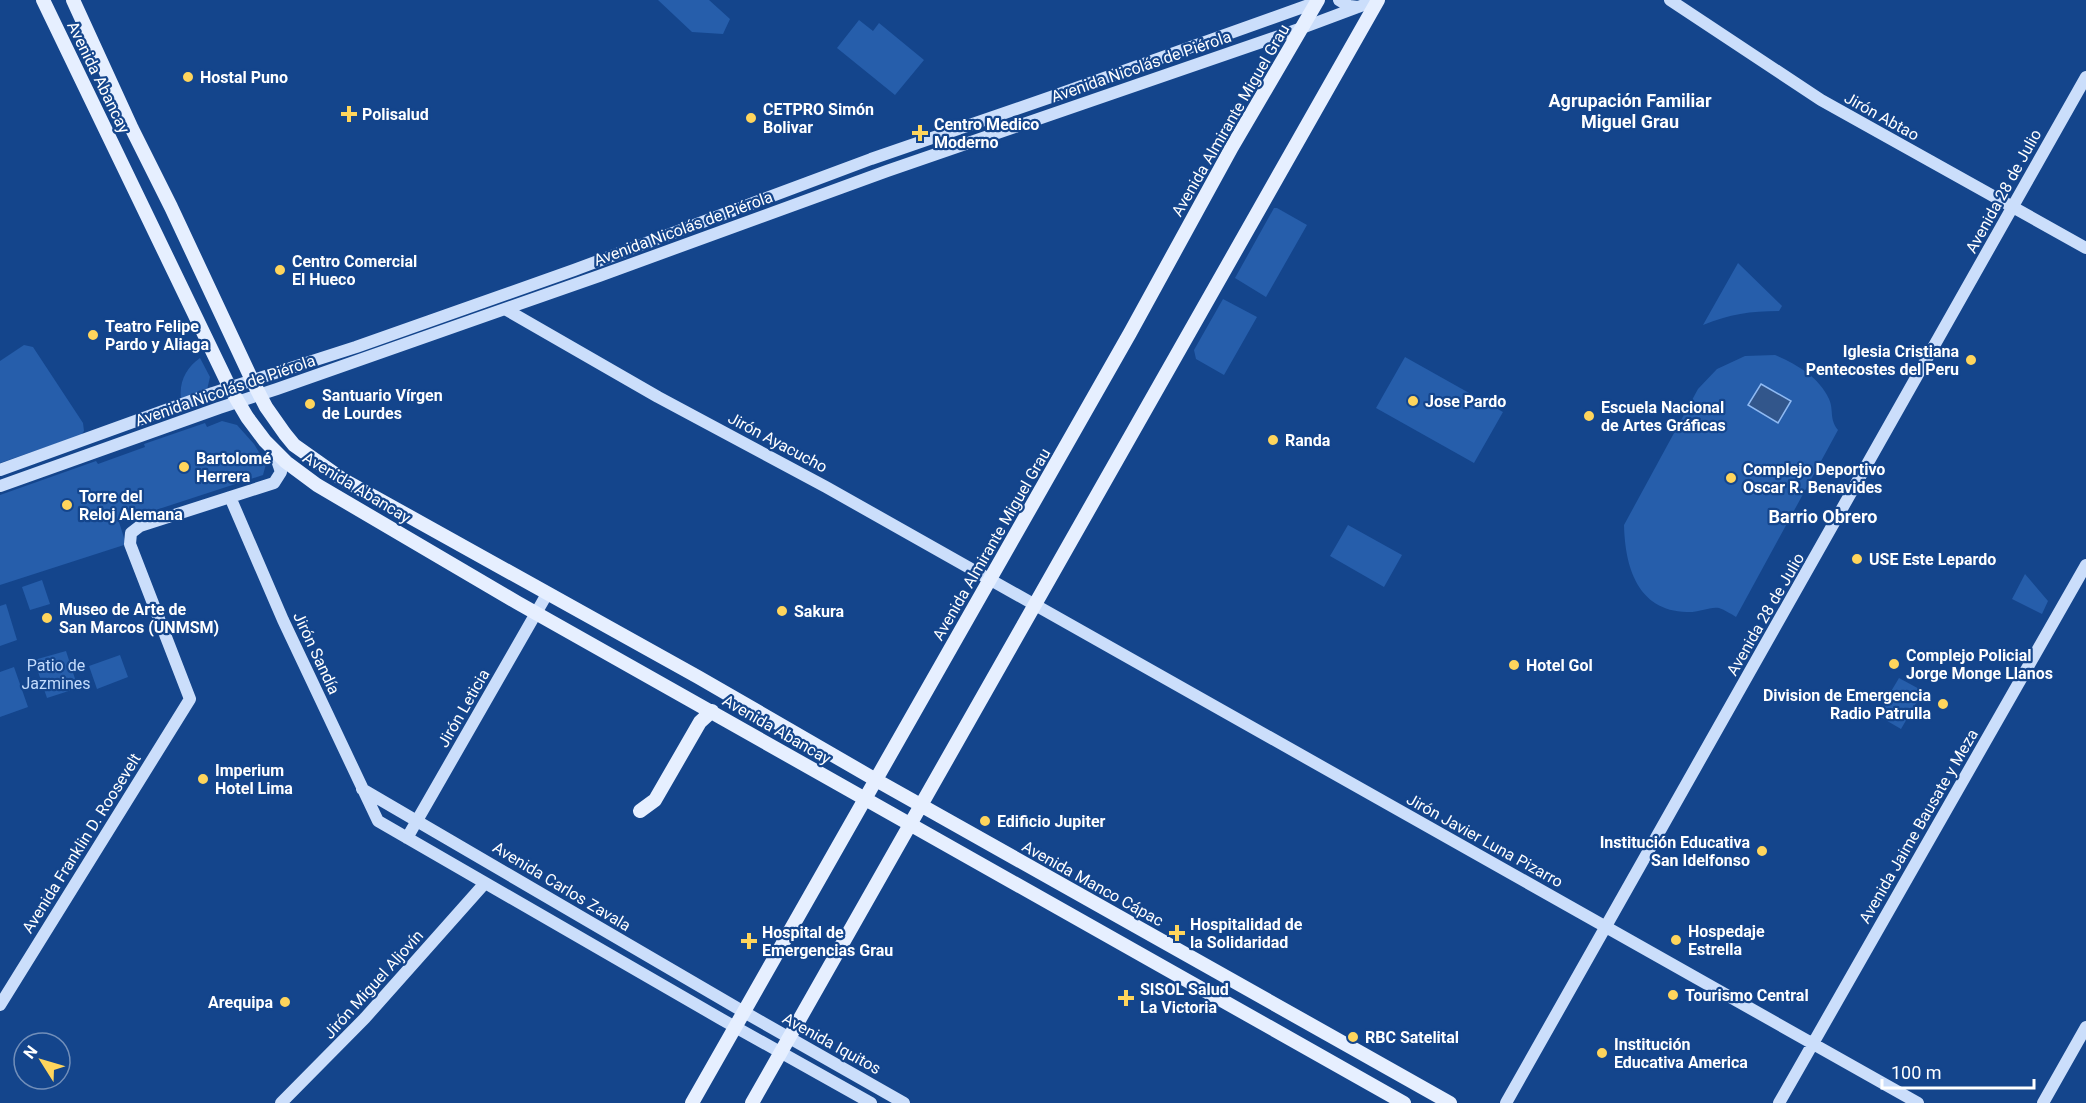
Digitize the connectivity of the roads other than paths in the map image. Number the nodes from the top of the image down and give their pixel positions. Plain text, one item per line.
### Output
1 (44, 0) edge
2 (73, 0) edge
3 (1339, 0) edge
4 (1670, 0) edge
5 (1318, 1) edge
6 (1370, 3) edge
7 (1306, 27) junction
8 (1227, 34) junction
9 (1233, 52) junction
10 (2086, 77) edge
11 (2013, 206) junction
12 (2086, 248) edge
13 (505, 309) junction
14 (252, 380) junction
15 (230, 388) junction
16 (259, 395) junction
17 (238, 401) junction
18 (274, 452) junction
19 (0, 470) edge
20 (0, 486) edge
21 (230, 497) junction
22 (2086, 565) edge
23 (992, 581) junction
24 (547, 594) junction
25 (1031, 603) junction
26 (536, 613) junction
27 (712, 711) junction
28 (878, 782) junction
29 (362, 789) junction
30 (868, 799) junction
31 (916, 803) junction
32 (640, 811) dead end
33 (417, 820) junction
34 (906, 821) junction
35 (407, 838) junction
36 (485, 883) junction
37 (536, 890) junction
38 (525, 906) junction
39 (1606, 927) junction
40 (657, 961) junction
41 (647, 976) junction
42 (0, 1005) edge
43 (747, 1014) junction
44 (2086, 1027) edge
45 (738, 1029) junction
46 (786, 1036) junction
47 (1813, 1044) junction
48 (777, 1051) junction
49 (281, 1103) edge
50 (692, 1103) edge
51 (752, 1103) edge
52 (871, 1103) edge
53 (904, 1103) edge
54 (1404, 1103) edge
55 (1450, 1103) edge
56 (1506, 1103) edge
57 (1779, 1103) edge
58 (1918, 1103) edge
59 (2043, 1103) edge

1 - 15 main road, Avenida Abancay
2 - 14 main road, Avenida Abancay
3 - 6 main road
4 - 11 main road, Jirón Abtao
5 - 7 main road, Avenida Almirante Miguel Grau
5 - 8 main road, Avenida Nicolás de Piérola
6 - 7 main road, Avenida Nicolás de Piérola
6 - 25 main road
7 - 9 main road, Avenida Nicolás de Piérola
7 - 23 main road, Avenida Almirante Miguel Grau
8 - 9 main road
8 - 14 main road, Avenida Nicolás de Piérola
9 - 13 main road, Avenida Nicolás de Piérola
10 - 11 main road, Avenida 28 de Julio
11 - 12 main road, Jirón Abtao
11 - 39 main road, Avenida 28 de Julio
13 - 16 main road, Avenida Nicolás de Piérola
13 - 23 main road, Jirón Ayacucho
14 - 15 main road, Avenida Nicolás de Piérola
14 - 16 main road, Avenida Abancay
15 - 17 main road, Avenida Abancay
15 - 19 main road, Avenida Nicolás de Piérola
16 - 17 main road, Avenida Nicolás de Piérola
16 - 24 main road, Avenida Abancay
17 - 18 main road, Avenida Abancay
17 - 20 main road, Avenida Nicolás de Piérola
18 - 21 main road
18 - 26 main road, Avenida Abancay
21 - 29 main road, Jirón Sandía
21 - 42 main road, Avenida Franklin D. Roosevelt
22 - 47 main road, Avenida Jaime Bausate y Meza
23 - 25 main road, Jirón Ayacucho
23 - 28 main road, Avenida Almirante Miguel Grau
24 - 26 main road, Jirón Leticia
24 - 28 main road, Avenida Abancay
25 - 31 main road
25 - 39 main road, Jirón Javier Luna Pizarro
26 - 27 main road, Avenida Abancay
26 - 33 main road, Jirón Leticia
27 - 30 main road, Avenida Abancay
27 - 32 main road
28 - 30 main road, Avenida Almirante Miguel Grau
28 - 31 main road, Avenida Manco Cápac
29 - 33 main road, Avenida Carlos Zavala
29 - 35 main road, Jirón Sandía
30 - 34 main road
30 - 43 main road, Avenida Almirante Miguel Grau
31 - 34 main road
31 - 55 main road, Avenida Manco Cápac
33 - 35 main road, Jirón Leticia
33 - 37 main road, Avenida Carlos Zavala
34 - 46 main road
34 - 54 main road
35 - 36 main road
36 - 38 main road
36 - 49 main road, Jirón Miguel Aljovín
37 - 38 main road
37 - 40 main road, Avenida Carlos Zavala
38 - 41 main road
39 - 47 main road, Jirón Javier Luna Pizarro
39 - 56 main road, Avenida 28 de Julio
40 - 41 main road
40 - 43 main road, Avenida Carlos Zavala
41 - 45 main road
43 - 45 main road, Avenida Almirante Miguel Grau
43 - 46 main road, Avenida Iquitos
44 - 59 main road
45 - 48 main road, Avenida Iquitos
45 - 50 main road, Avenida Almirante Miguel Grau
46 - 48 main road
46 - 53 main road, Avenida Iquitos
47 - 57 main road, Avenida Jaime Bausate y Meza
47 - 58 main road, Jirón Javier Luna Pizarro
48 - 51 main road
48 - 52 main road, Avenida Iquitos

